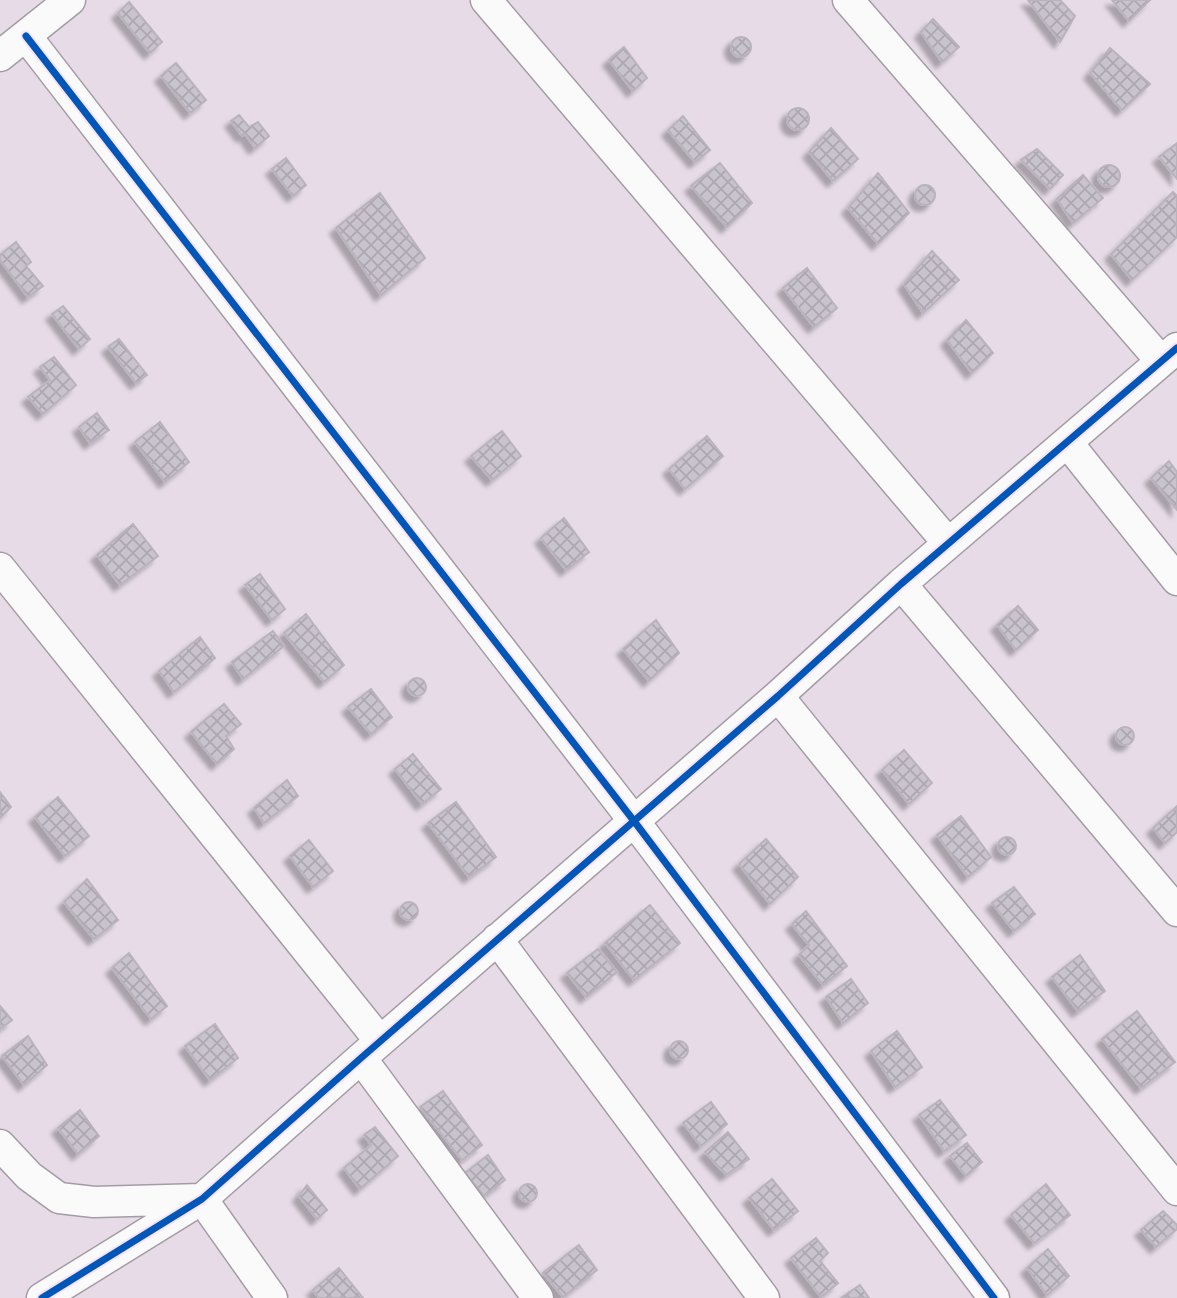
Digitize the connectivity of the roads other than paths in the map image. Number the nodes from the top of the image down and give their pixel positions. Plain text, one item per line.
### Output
1 (69, 0) edge
2 (485, 0) edge
3 (848, 0) edge
4 (26, 36) junction
5 (0, 56) edge
6 (1169, 354) edge
7 (1067, 442) junction
8 (948, 543) junction
9 (0, 568) edge
10 (1177, 580) edge
11 (901, 583) junction
12 (778, 696) junction
13 (634, 821) junction
14 (1177, 911) edge
15 (497, 939) junction
16 (370, 1049) junction
17 (0, 1145) edge
18 (1177, 1190) edge
19 (202, 1199) junction
20 (42, 1298) edge
21 (272, 1298) edge
22 (538, 1298) edge
23 (764, 1298) edge
24 (994, 1298) edge

1 - 4 street
2 - 8 street
3 - 6 street
4 - 5 street
4 - 13 street
6 - 7 street
7 - 8 street
7 - 10 street
8 - 11 street
9 - 16 street
11 - 12 street
11 - 14 street
12 - 13 street
12 - 18 street
13 - 15 street
13 - 24 street
15 - 16 street
15 - 23 street
16 - 19 street
16 - 22 street
17 - 19 street
19 - 20 street
19 - 21 street

